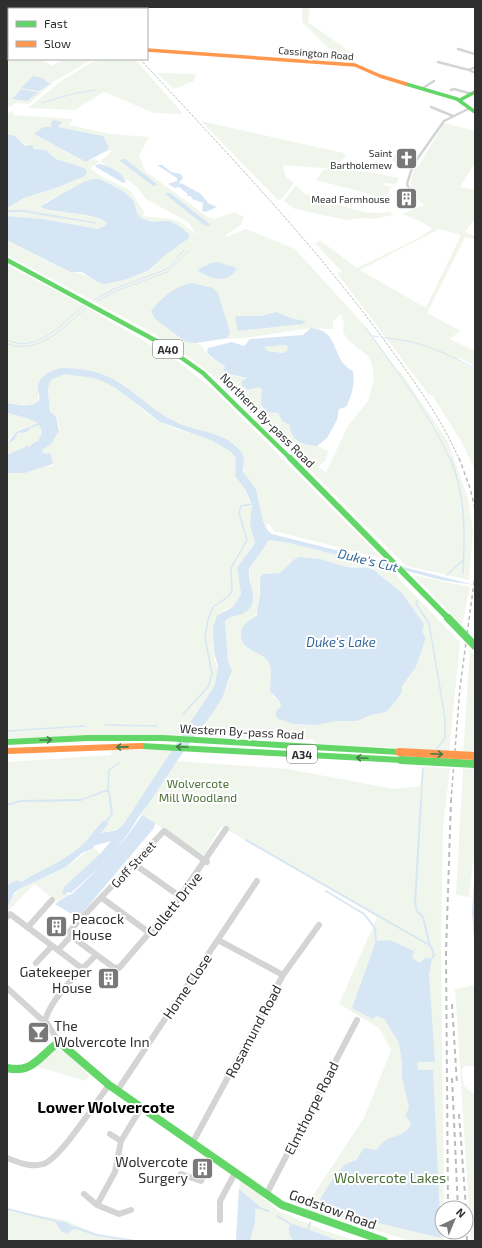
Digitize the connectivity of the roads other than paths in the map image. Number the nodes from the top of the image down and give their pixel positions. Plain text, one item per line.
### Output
1 (148, 50) edge
2 (459, 50) dead end
3 (472, 54) edge
4 (438, 62) dead end
5 (475, 67) edge
6 (469, 70) junction
7 (475, 73) edge
8 (454, 89) dead end
9 (473, 93) edge
10 (460, 100) junction
11 (431, 107) dead end
12 (473, 110) edge
13 (452, 116) junction
14 (414, 200) dead end
15 (7, 260) edge
16 (475, 646) edge
17 (7, 742) edge
18 (162, 742) junction
19 (7, 751) edge
20 (400, 756) junction
21 (475, 756) edge
22 (475, 764) edge
23 (226, 829) dead end
24 (207, 862) junction
25 (134, 864) junction
26 (257, 881) dead end
27 (102, 898) junction
28 (181, 898) junction
29 (52, 900) dead end
30 (7, 917) edge
31 (319, 924) dead end
32 (28, 927) junction
33 (151, 934) junction
34 (71, 936) junction
35 (218, 940) junction
36 (52, 946) junction
37 (58, 950) junction
38 (96, 955) junction
39 (36, 963) dead end
40 (83, 969) junction
41 (283, 975) junction
42 (7, 988) edge
43 (45, 1020) junction
44 (357, 1020) dead end
45 (60, 1042) junction
46 (7, 1068) edge
47 (109, 1085) junction
48 (117, 1091) junction
49 (141, 1108) junction
50 (110, 1134) dead end
51 (121, 1141) junction
52 (193, 1142) junction
53 (214, 1157) junction
54 (7, 1158) edge
55 (235, 1173) junction
56 (176, 1181) dead end
57 (84, 1194) dead end
58 (266, 1195) junction
59 (97, 1205) junction
60 (131, 1210) dead end
61 (220, 1220) dead end
62 (384, 1241) edge

1 - 10 main road, Cassington Road
2 - 3 street
4 - 6 street
5 - 6 street
6 - 7 street
8 - 9 street
9 - 10 main road
10 - 12 main road, Cassington Road
11 - 13 street
12 - 13 street
13 - 14 street
15 - 16 main road, Northern By-pass Road / A40, bridge
17 -> 18 main road, Western By-pass Road / A34
18 -> 19 main road, Western By-pass Road / A34
18 - 20 main road, Western By-pass Road / A34
20 -> 21 main road, Western By-pass Road / A34, bridge
20 - 22 main road, Western By-pass Road / A34, bridge
23 - 24 street, Collett Drive
24 - 25 street, Goff Street
24 - 28 street, Collett Drive
25 - 27 street, Goff Street
25 - 28 street
26 - 35 street, Home Close
27 - 33 street
27 - 34 street, Goff Street
28 - 33 street, Collett Drive
29 - 32 street
30 - 32 street
31 - 41 street, Rosamund Road
32 - 36 street
33 - 38 street, Collett Drive
34 - 37 street
34 - 38 street
35 - 41 street
35 - 48 street, Home Close
36 - 37 street
36 - 39 street
37 - 40 street
38 - 40 street
40 - 43 street
41 - 52 street, Rosamund Road
42 - 43 street
43 - 45 street
44 - 58 street, Elmthorpe Road
45 - 46 main road
45 - 47 main road, Godstow Road
47 - 48 main road, Godstow Road
47 - 54 street
48 - 49 main road, Godstow Road
49 - 51 street
49 - 52 main road, Godstow Road
50 - 51 street
51 - 59 street
52 - 53 main road, Godstow Road
53 - 55 main road, Godstow Road
53 - 56 street
55 - 58 main road, Godstow Road
55 - 61 street
57 - 59 street
58 - 62 main road, Godstow Road
59 - 60 street

